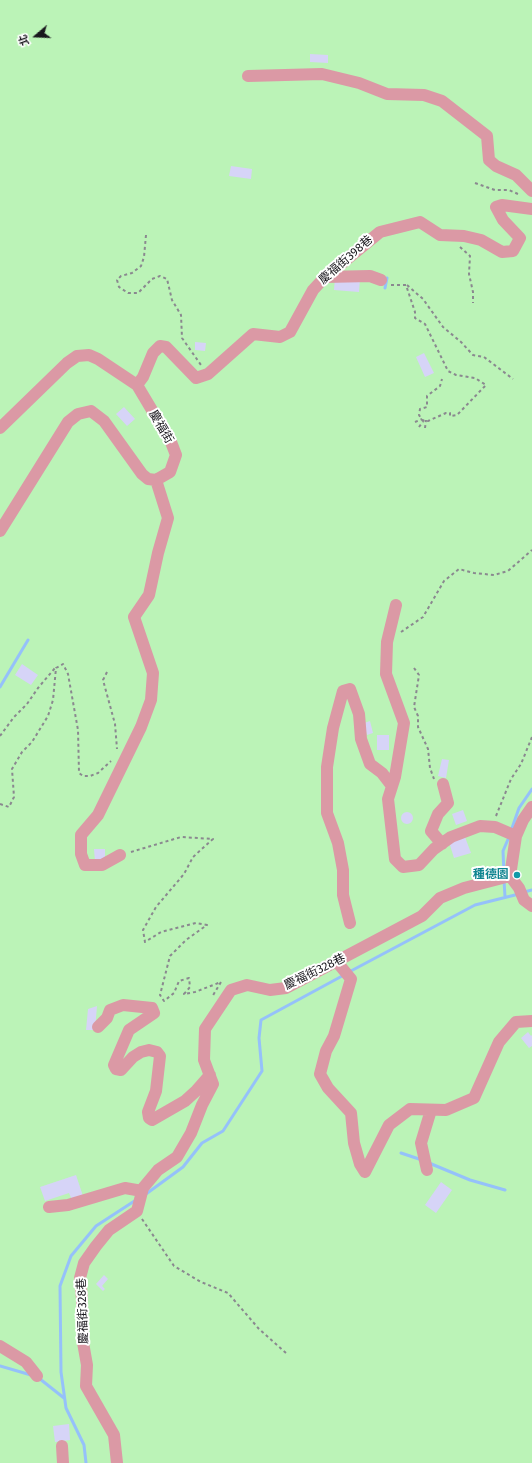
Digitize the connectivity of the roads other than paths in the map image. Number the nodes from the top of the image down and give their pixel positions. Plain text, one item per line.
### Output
1 (248, 76) dead end
2 (532, 191) edge
3 (532, 209) edge
4 (326, 277) junction
5 (380, 280) dead end
6 (137, 385) junction
7 (0, 428) edge
8 (156, 480) junction
9 (0, 531) edge
10 (396, 605) dead end
11 (439, 784) road end
12 (392, 786) junction
13 (532, 807) edge
14 (516, 836) junction
15 (442, 844) junction
16 (120, 855) road end
17 (506, 877) junction
18 (528, 903) edge
19 (350, 923) dead end
20 (340, 965) junction
21 (532, 1021) edge
22 (98, 1027) dead end
23 (210, 1075) junction
24 (430, 1110) junction
25 (427, 1170) dead end
26 (142, 1191) junction
27 (49, 1207) dead end
28 (0, 1346) edge
29 (37, 1376) dead end
30 (62, 1446) dead end
31 (63, 1463) edge
32 (117, 1463) edge

1 - 2 street
3 - 4 street, 慶福街398巷
4 - 5 street
4 - 6 street, 慶福街398巷
6 - 7 street, 慶福街
6 - 8 street, 慶福街
8 - 9 street
8 - 16 street
10 - 12 street
11 - 15 street
12 - 15 street
12 - 19 street
13 - 14 street
14 - 15 street
14 - 17 street
17 - 18 street
17 - 20 street, 慶福街328巷
20 - 23 street, 慶福街328巷
20 - 24 street, 慶福街328巷
21 - 24 street, 慶福街328巷
22 - 23 street
23 - 26 street, 慶福街328巷
24 - 25 street
26 - 27 street
26 - 32 street, 慶福街328巷
28 - 29 street
30 - 31 street

